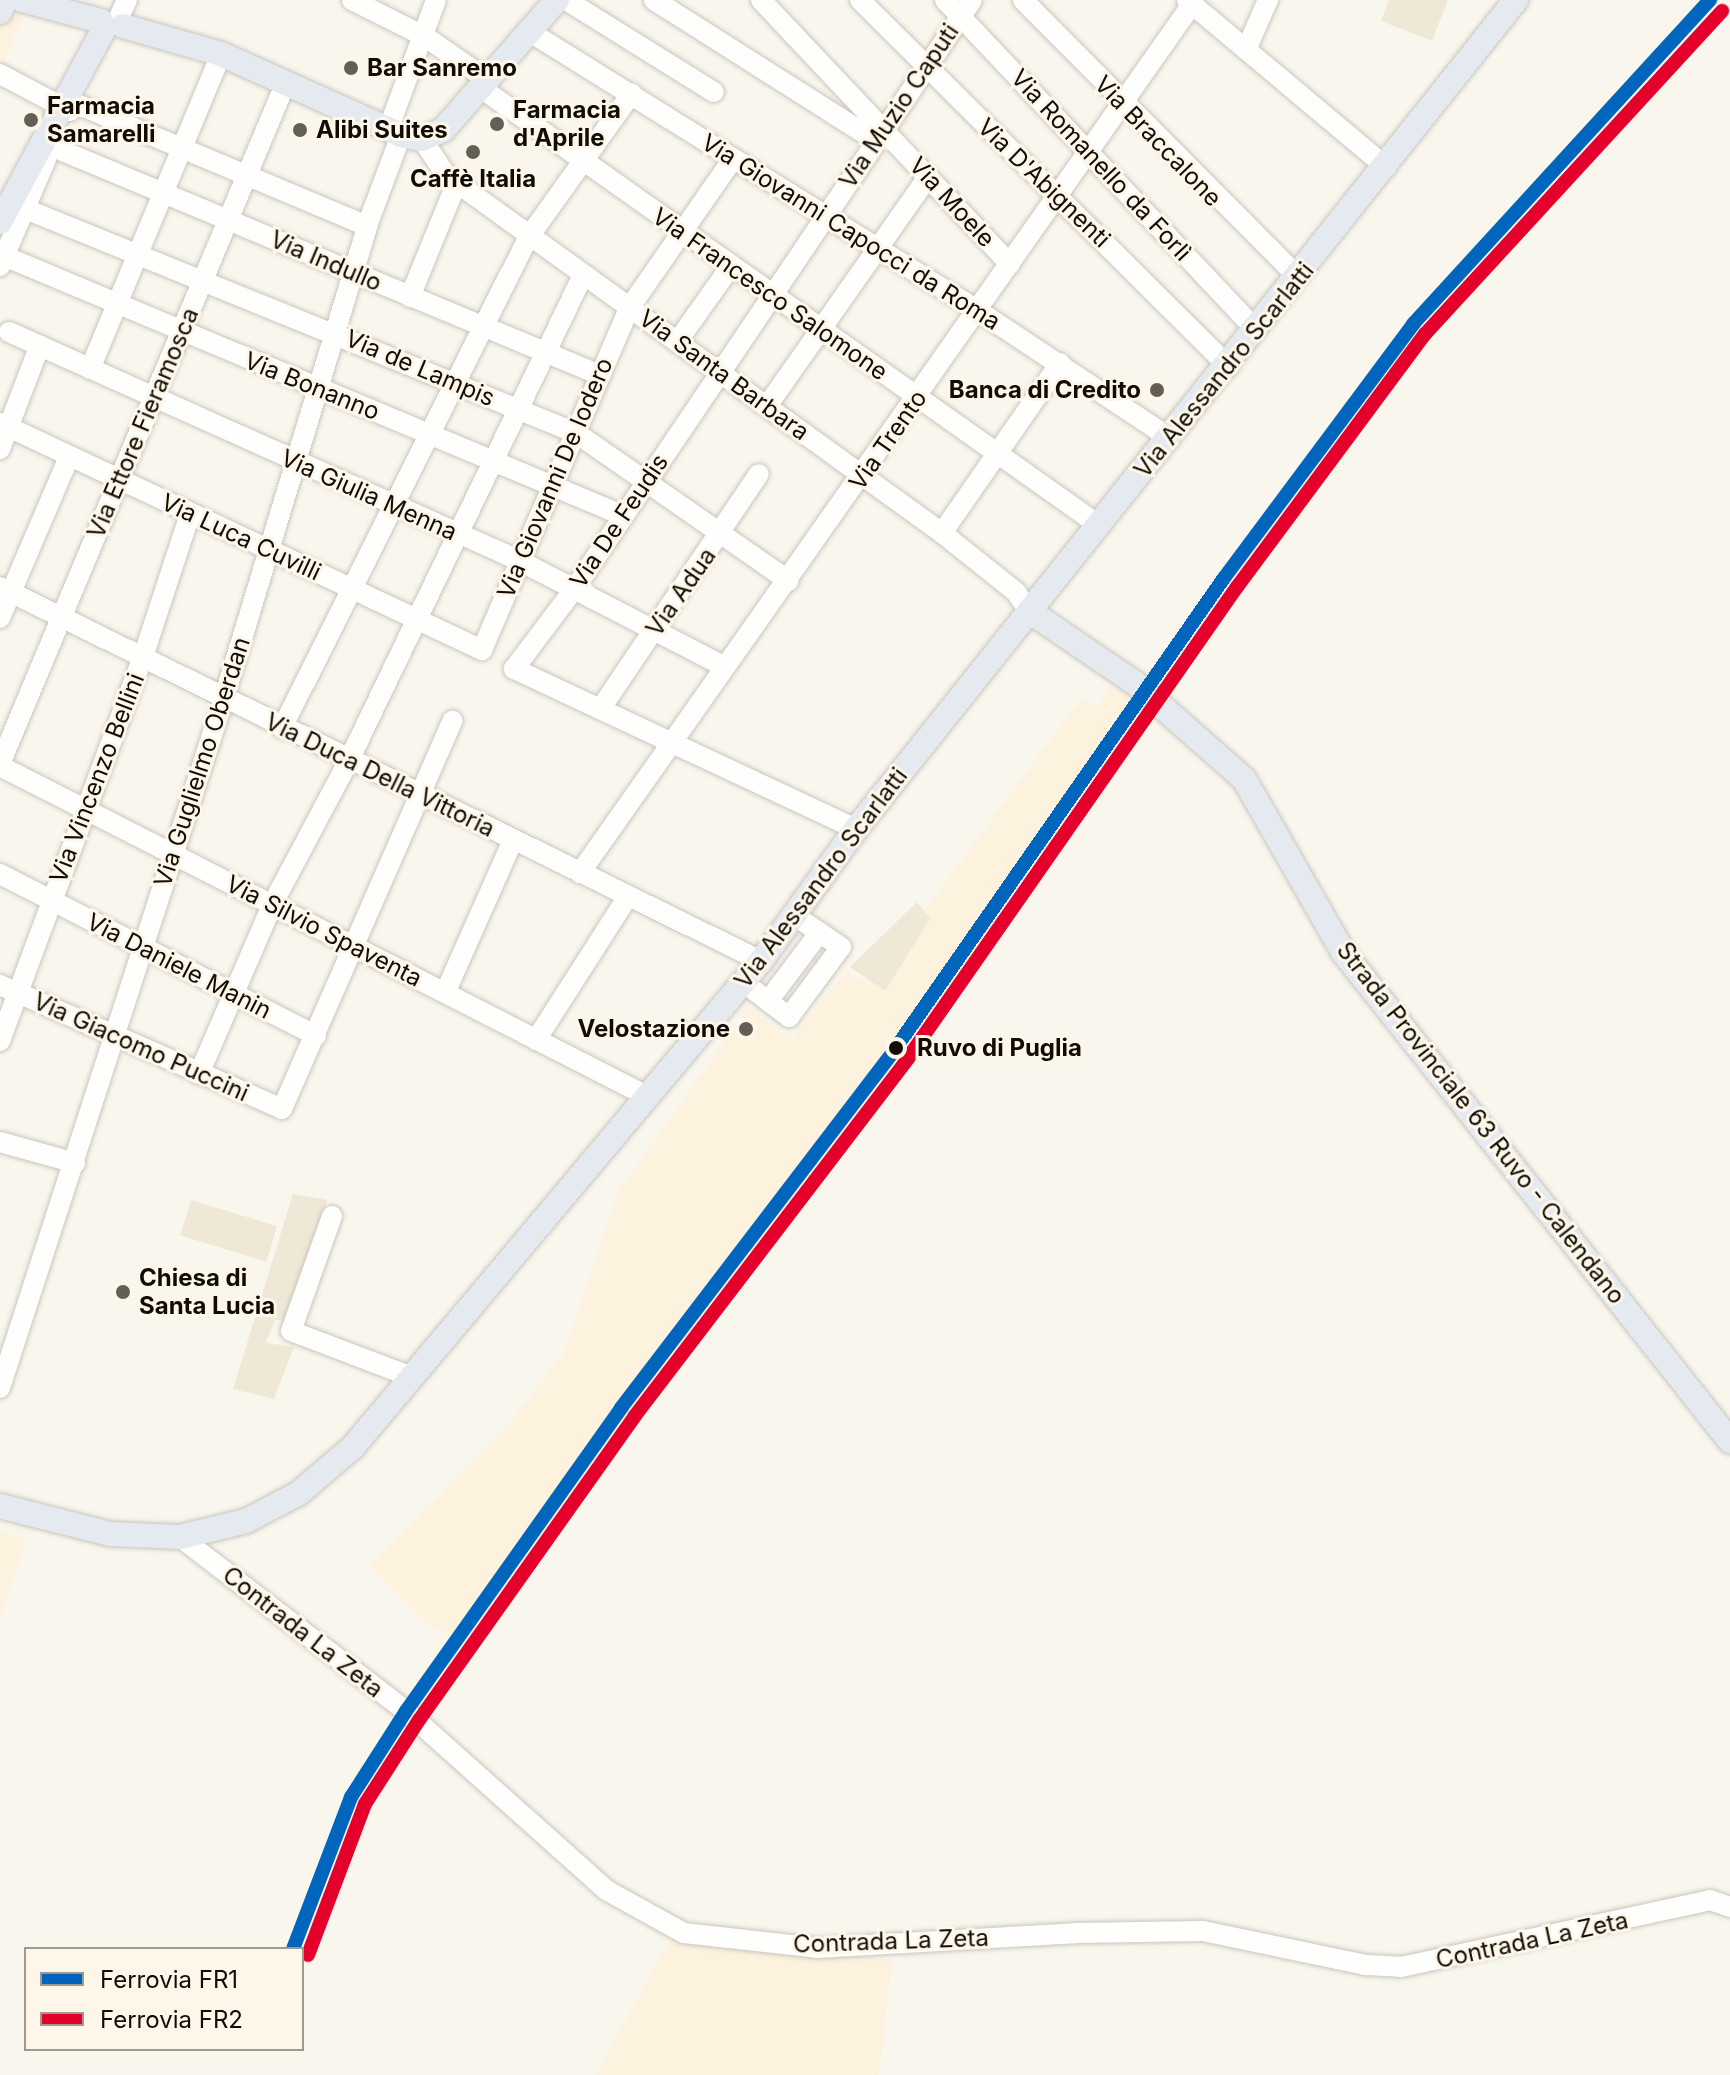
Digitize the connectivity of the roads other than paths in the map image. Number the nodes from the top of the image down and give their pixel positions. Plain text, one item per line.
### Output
1 (5, 0) edge
2 (22, 0) edge
3 (352, 0) edge
4 (436, 0) edge
5 (654, 0) edge
6 (761, 0) edge
7 (860, 0) edge
8 (945, 0) edge
9 (1023, 0) edge
10 (1268, 0) edge
11 (1516, 0) edge
12 (555, 1) edge
13 (1190, 2) edge
14 (966, 8) edge
15 (0, 12) edge
16 (114, 21) edge
17 (530, 32) junction
18 (424, 36) junction
19 (1246, 50) junction
20 (221, 54) junction
21 (925, 68) junction
22 (0, 74) edge
23 (286, 82) junction
24 (484, 84) junction
25 (714, 92) dead end
26 (632, 93) junction
27 (1122, 104) junction
28 (67, 105) junction
29 (401, 127) junction
30 (879, 134) junction
31 (45, 148) junction
32 (181, 150) junction
33 (1088, 153) junction
34 (582, 160) junction
35 (732, 160) junction
36 (1386, 167) junction
37 (246, 176) junction
38 (927, 178) junction
39 (457, 182) junction
40 (163, 193) junction
41 (1058, 196) junction
42 (23, 208) junction
43 (823, 216) junction
44 (229, 221) junction
45 (0, 222) edge
46 (367, 226) junction
47 (682, 231) junction
48 (528, 238) junction
49 (877, 249) junction
50 (2, 252) edge
51 (138, 252) junction
52 (1010, 264) junction
53 (731, 266) junction
54 (353, 271) junction
55 (583, 275) junction
56 (1298, 277) junction
57 (205, 278) junction
58 (773, 292) junction
59 (410, 297) junction
60 (116, 306) junction
61 (630, 307) junction
62 (977, 310) junction
63 (485, 326) junction
64 (822, 330) junction
65 (1256, 330) junction
66 (9, 332) dead end
67 (334, 333) junction
68 (181, 334) junction
69 (677, 342) junction
70 (40, 345) junction
71 (545, 351) junction
72 (1060, 363) junction
73 (1229, 367) junction
74 (90, 369) junction
75 (721, 372) junction
76 (600, 375) junction
77 (455, 383) junction
78 (319, 388) junction
79 (155, 398) junction
80 (917, 398) junction
81 (767, 406) junction
82 (518, 409) junction
83 (4, 425) edge
84 (576, 433) junction
85 (430, 434) junction
86 (1170, 438) junction
87 (0, 449) edge
88 (996, 454) junction
89 (69, 457) junction
90 (492, 458) junction
91 (297, 462) junction
92 (759, 474) dead end
93 (863, 476) junction
94 (118, 480) junction
95 (643, 483) junction
96 (554, 485) junction
97 (394, 504) junction
98 (190, 514) junction
99 (622, 515) junction
100 (1100, 526) junction
101 (942, 533) junction
102 (720, 534) junction
103 (456, 535) junction
104 (269, 552) junction
105 (518, 560) junction
106 (789, 581) junction
107 (351, 587) junction
108 (575, 588) junction
109 (6, 590) edge
110 (1029, 611) junction
111 (62, 616) junction
112 (415, 616) junction
113 (0, 618) edge
114 (653, 631) junction
115 (482, 650) joint
116 (143, 657) junction
117 (725, 667) junction
118 (224, 698) junction
119 (601, 708) junction
120 (452, 721) dead end
121 (282, 728) junction
122 (673, 741) junction
123 (349, 760) junction
124 (0, 765) edge
125 (420, 795) junction
126 (87, 809) junction
127 (856, 829) junction
128 (513, 840) junction
129 (173, 854) junction
130 (580, 873) junction
131 (0, 874) edge
132 (628, 896) junction
133 (51, 901) junction
134 (272, 905) junction
135 (794, 915) junction
136 (143, 948) junction
137 (356, 948) junction
138 (761, 961) junction
139 (743, 982) junction
140 (9, 988) edge
141 (445, 993) junction
142 (234, 995) junction
143 (316, 1036) junction
144 (114, 1038) junction
145 (536, 1040) junction
146 (0, 1041) edge
147 (199, 1074) junction
148 (647, 1096) junction
149 (0, 1142) edge
150 (75, 1163) junction
151 (332, 1216) dead end
152 (412, 1377) junction
153 (0, 1388) edge
154 (1730, 1441) edge
155 (0, 1506) edge
156 (180, 1537) junction
157 (1730, 1907) edge

1 - 15 main road
2 - 16 main road
3 - 18 street, Via Francesco Salomone
4 - 18 street, Via Guglielmo Oberdan
5 - 30 street
6 - 30 street, Via Moele
7 - 21 street, Via D'Abignenti
8 - 14 street, Via Romanello da Forlì
9 - 27 street, Via Braccalone
10 - 19 street
11 - 36 main road, Via Alessandro Scarlatti
12 - 17 main road
12 - 25 street
13 - 19 street
13 - 27 street, Via Trento
14 - 21 street, Via Muzio Caputi
14 - 33 street, Via Romanello da Forlì
16 - 20 main road
16 - 28 main road
17 - 24 main road
17 - 26 street, Via Giovanni Capocci da Roma
18 - 24 street, Via Francesco Salomone
18 - 29 street, Via Guglielmo Oberdan
19 - 36 street
20 - 23 main road
20 - 32 street
21 - 30 street, Via Muzio Caputi
21 - 41 street, Via D'Abignenti
22 - 28 street
23 - 29 main road
23 - 37 street, Via Ettore Fieramosca
24 - 29 main road
24 - 34 street, Via Francesco Salomone
26 - 34 street
26 - 35 street, Via Giovanni Capocci da Roma
27 - 33 street, Via Trento
27 - 56 street, Via Braccalone
28 - 31 main road
28 - 32 street
29 - 39 street, Via Santa Barbara
29 - 46 street, Via Guglielmo Oberdan
30 - 38 street, Via Moele
30 - 43 street, Via Muzio Caputi
31 - 40 street, Via Indullo
31 - 42 street
31 - 45 main road
32 - 37 street
32 - 40 street
33 - 41 street, Via Trento
33 - 65 street, Via Romanello da Forlì
34 - 47 street, Via Francesco Salomone
34 - 48 street
35 - 43 street, Via Giovanni Capocci da Roma
35 - 47 street, Via Giovanni De Iodero
36 - 56 main road, Via Alessandro Scarlatti
37 - 44 street, Via Ettore Fieramosca
37 - 46 street
38 - 49 street
38 - 52 street, Via Moele
39 - 48 street, Via Santa Barbara
39 - 59 street
40 - 44 street, Via Indullo
40 - 51 street
41 - 52 street, Via Trento
41 - 73 street, Via D'Abignenti
42 - 50 street
42 - 51 street, Via de Lampis
43 - 49 street, Via Giovanni Capocci da Roma
43 - 58 street, Via Muzio Caputi
44 - 54 street, Via Indullo
44 - 57 street, Via Ettore Fieramosca
46 - 54 street, Via Guglielmo Oberdan
47 - 53 street, Via Francesco Salomone
47 - 61 street, Via Giovanni De Iodero
48 - 55 street, Via Santa Barbara
48 - 63 street
49 - 62 street, Via Giovanni Capocci da Roma
49 - 64 street
50 - 60 street, Via Bonanno
51 - 57 street, Via de Lampis
51 - 60 street
52 - 62 street, Via Trento
53 - 58 street, Via Francesco Salomone
53 - 69 street
54 - 59 street, Via Indullo
54 - 67 street, Via Guglielmo Oberdan
55 - 61 street, Via Santa Barbara
55 - 71 street
56 - 65 main road, Via Alessandro Scarlatti
57 - 67 street, Via de Lampis
57 - 68 street, Via Ettore Fieramosca
58 - 64 street, Via Francesco Salomone
58 - 75 street, Via Muzio Caputi
59 - 63 street, Via Indullo
60 - 68 street, Via Bonanno
60 - 74 street
61 - 69 street, Via Santa Barbara
61 - 76 street, Via Giovanni De Iodero
62 - 72 street, Via Giovanni Capocci da Roma
62 - 80 street, Via Trento
63 - 71 street, Via Indullo
63 - 77 street
64 - 80 street, Via Francesco Salomone
64 - 81 street
65 - 73 main road, Via Alessandro Scarlatti
66 - 70 street, Via Giulia Menna
67 - 77 street, Via de Lampis
67 - 78 street, Via Guglielmo Oberdan
68 - 78 street, Via Bonanno
68 - 79 street, Via Ettore Fieramosca
69 - 75 street, Via Santa Barbara
70 - 74 street, Via Giulia Menna
70 - 83 street
71 - 76 street, Via Indullo
71 - 82 street
72 - 86 street, Via Giovanni Capocci da Roma
72 - 88 street
73 - 86 main road, Via Alessandro Scarlatti
74 - 79 street, Via Giulia Menna
75 - 81 street, Via Santa Barbara
75 - 95 street, Via De Feudis
76 - 84 street, Via Giovanni De Iodero
77 - 82 street, Via de Lampis
77 - 85 street
78 - 85 street, Via Bonanno
78 - 91 street, Via Guglielmo Oberdan
79 - 91 street, Via Giulia Menna
79 - 94 street, Via Ettore Fieramosca
80 - 88 street, Via Francesco Salomone
80 - 93 street, Via Trento
81 - 93 street, Via Santa Barbara
82 - 84 street, Via de Lampis
82 - 90 street
83 - 87 street
83 - 89 street, Via Luca Cuvilli
84 - 95 street, Via de Lampis
84 - 96 street, Via Giovanni De Iodero
85 - 90 street, Via Bonanno
85 - 97 street
86 - 100 main road, Via Alessandro Scarlatti
88 - 100 street, Via Francesco Salomone
88 - 101 street
89 - 94 street, Via Luca Cuvilli
89 - 109 street
90 - 96 street, Via Bonanno
90 - 103 street
91 - 97 street, Via Giulia Menna
91 - 104 street, Via Guglielmo Oberdan
92 - 102 street, Via Adua
93 - 101 street, Via Santa Barbara
93 - 106 street, Via Trento
94 - 98 street, Via Luca Cuvilli
94 - 111 street, Via Ettore Fieramosca
95 - 99 street, Via De Feudis
95 - 102 street, Via de Lampis
96 - 99 street, Via Bonanno
96 - 105 street, Via Giovanni De Iodero
97 - 103 street, Via Giulia Menna
97 - 107 street
98 - 104 street, Via Luca Cuvilli
98 - 116 street, Via Vincenzo Bellini
99 - 108 street, Via De Feudis
100 - 110 main road, Via Alessandro Scarlatti
101 - 110 street, Via Santa Barbara
102 - 106 street, Via de Lampis
102 - 114 street, Via Adua
103 - 105 street, Via Giulia Menna
103 - 112 street
104 - 107 street, Via Luca Cuvilli
104 - 118 street, Via Guglielmo Oberdan
105 - 108 street, Via Giulia Menna
105 - 115 street, Via Giovanni De Iodero
106 - 117 street, Via Trento
107 - 112 street, Via Luca Cuvilli
107 - 121 street
108 - 114 street, Via Giulia Menna
108 - 119 street, Via De Feudis
109 - 111 street, Via Duca Della Vittoria
109 - 113 street
110 - 127 main road, Via Alessandro Scarlatti
110 - 154 main road, Strada Provinciale 63 Ruvo - Calendano
111 - 116 street, Via Duca Della Vittoria
111 - 124 street, Via Ettore Fieramosca
112 - 115 street, Via Luca Cuvilli
112 - 123 street
114 - 117 street, Via Giulia Menna
114 - 119 street, Via Adua
116 - 118 street, Via Duca Della Vittoria
116 - 126 street, Via Vincenzo Bellini
117 - 122 street, Via Trento
118 - 121 street, Via Duca Della Vittoria
118 - 129 street, Via Guglielmo Oberdan
119 - 122 street
120 - 125 street
121 - 123 street, Via Duca Della Vittoria
122 - 127 street
122 - 130 street, Via Trento
123 - 125 street, Via Duca Della Vittoria
123 - 134 street
124 - 126 street, Via Silvio Spaventa
125 - 128 street, Via Duca Della Vittoria
125 - 137 street
126 - 129 street, Via Silvio Spaventa
126 - 133 street, Via Vincenzo Bellini
127 - 135 main road, Via Alessandro Scarlatti
128 - 130 street, Via Duca Della Vittoria
128 - 141 street
129 - 134 street, Via Silvio Spaventa
129 - 136 street, Via Guglielmo Oberdan
130 - 132 street, Via Duca Della Vittoria
131 - 133 street, Via Daniele Manin
132 - 138 street, Via Duca Della Vittoria
132 - 145 street
133 - 136 street, Via Daniele Manin
133 - 140 street, Via Vincenzo Bellini
134 - 137 street, Via Silvio Spaventa
134 - 142 street
135 - 138 main road, Via Alessandro Scarlatti
135 - 139 street
136 - 142 street, Via Daniele Manin
136 - 144 street, Via Guglielmo Oberdan
137 - 141 street, Via Silvio Spaventa
137 - 143 street
138 - 139 main road, Via Alessandro Scarlatti
139 - 148 main road, Via Alessandro Scarlatti
140 - 144 street, Via Giacomo Puccini
140 - 146 street, Via Vincenzo Bellini
141 - 145 street, Via Silvio Spaventa
142 - 143 street, Via Daniele Manin
142 - 147 street
143 - 147 street, Via Giacomo Puccini
144 - 147 street, Via Giacomo Puccini
144 - 150 street, Via Guglielmo Oberdan
145 - 148 street, Via Silvio Spaventa
148 - 152 main road, Via Alessandro Scarlatti
149 - 150 street
150 - 153 street, Via Guglielmo Oberdan
151 - 152 street
152 - 156 main road, Via Alessandro Scarlatti
155 - 156 main road, Via Alessandro Scarlatti
156 - 157 street, Contrada La Zeta

